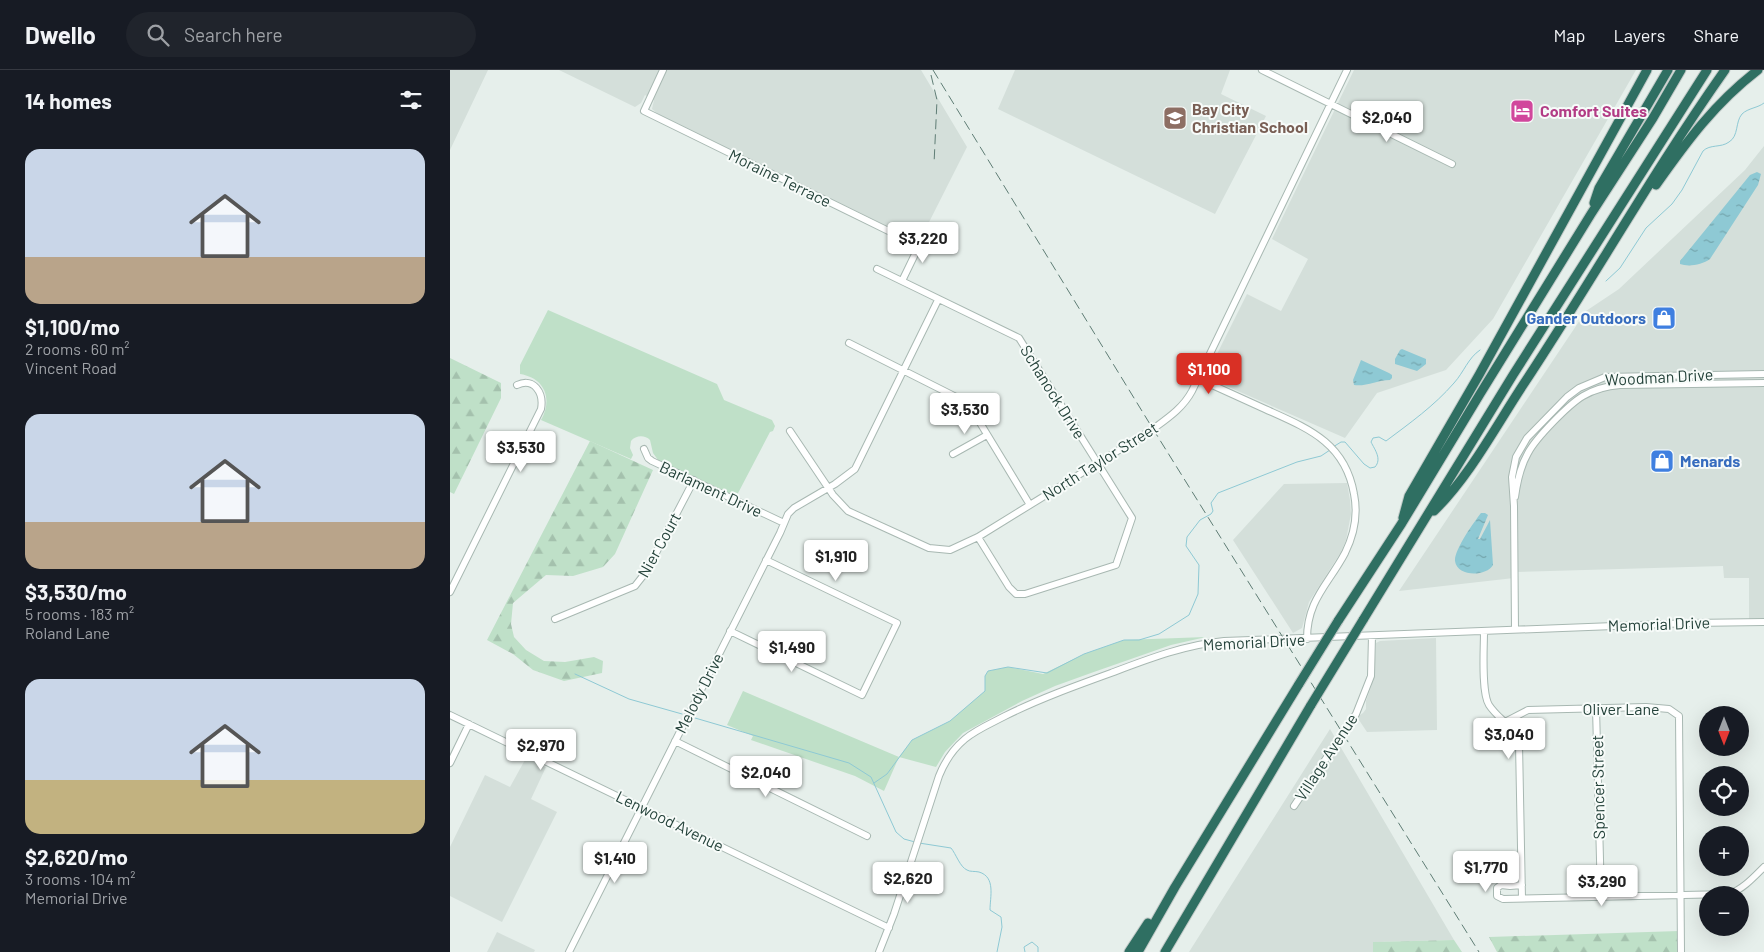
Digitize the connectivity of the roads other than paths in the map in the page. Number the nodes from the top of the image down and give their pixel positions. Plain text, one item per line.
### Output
1 (663, 70) edge
2 (1262, 70) edge
3 (1347, 70) edge
4 (1647, 70) edge
5 (1668, 70) edge
6 (1680, 70) edge
7 (1707, 70) edge
8 (1725, 70) edge
9 (1758, 70) edge
10 (1331, 104) junction
11 (1452, 164) dead end
12 (1591, 214) junction
13 (1626, 222) junction
14 (877, 269) dead end
15 (902, 282) junction
16 (938, 300) junction
17 (849, 343) dead end
18 (903, 370) junction
19 (1764, 374) edge
20 (1198, 379) junction
21 (1764, 383) edge
22 (517, 385) dead end
23 (790, 431) dead end
24 (988, 435) junction
25 (644, 449) dead end
26 (954, 454) dead end
27 (1097, 462) junction
28 (694, 480) junction
29 (828, 488) junction
30 (1030, 505) junction
31 (1514, 506) junction
32 (1424, 520) junction
33 (784, 523) junction
34 (1402, 523) junction
35 (978, 538) junction
36 (766, 560) junction
37 (450, 592) edge
38 (555, 619) dead end
39 (1764, 622) edge
40 (1515, 630) junction
41 (730, 631) junction
42 (1484, 632) junction
43 (1372, 636) junction
44 (1307, 639) junction
45 (1596, 708) junction
46 (450, 715) edge
47 (1505, 722) junction
48 (469, 724) junction
49 (675, 741) junction
50 (450, 763) edge
51 (1294, 806) dead end
52 (642, 807) junction
53 (867, 836) dead end
54 (1764, 867) edge
55 (1522, 885) junction
56 (1175, 887) junction
57 (1680, 896) junction
58 (1601, 897) junction
59 (1522, 898) junction
60 (889, 928) junction
61 (569, 952) edge
62 (879, 952) edge
63 (1129, 952) edge
64 (1138, 952) edge
65 (1165, 952) edge
66 (1681, 952) edge

1 - 15 street, Moraine Terrace
2 - 10 street
3 - 10 street, North Taylor Street
4 - 34 highway
5 - 12 highway
6 - 12 highway
7 - 32 highway
8 - 13 highway
9 - 13 highway
10 - 11 street
10 - 20 street, North Taylor Street
12 - 34 highway
13 - 32 highway
14 - 15 street, Schanock Drive
15 - 16 street, Schanock Drive
16 - 18 street, Melody Drive
16 - 27 street, Schanock Drive
17 - 18 street
18 - 24 street
18 - 29 street, Melody Drive
19 - 31 street, Woodman Drive
20 - 27 street, North Taylor Street
20 - 44 street
21 - 31 street, Woodman Drive
22 - 37 street
23 - 29 street, North Taylor Street
24 - 26 street
24 - 30 street
25 - 28 street, Barlament Drive
27 - 30 street, North Taylor Street
27 - 35 street, Schanock Drive
28 - 33 street, Barlament Drive
28 - 38 street, Nier Court
29 - 33 street, Melody Drive
29 - 35 street, North Taylor Street
30 - 35 street, North Taylor Street
31 - 40 street, Woodman Drive
32 - 65 highway, bridge
33 - 36 street, Melody Drive
34 - 56 highway, bridge
36 - 41 street, Melody Drive
36 - 41 street
39 - 40 street, Memorial Drive
40 - 42 street, Memorial Drive
41 - 49 street, Melody Drive
42 - 43 street, Memorial Drive
42 - 47 street
43 - 44 street, Memorial Drive
43 - 51 street, Village Avenue
44 - 60 street, Memorial Drive
45 - 47 street, Oliver Lane
45 - 57 street, Oliver Lane
45 - 58 street, Spencer Street
46 - 48 street, Lenwood Avenue
47 - 55 street
48 - 50 street
48 - 52 street, Lenwood Avenue
49 - 52 street, Melody Drive
49 - 53 street
52 - 60 street, Lenwood Avenue
52 - 61 street, Melody Drive
54 - 57 street
55 - 59 street
55 - 59 street
56 - 63 highway
56 - 64 highway
57 - 58 street
57 - 66 street
58 - 59 street
60 - 62 street, Memorial Drive

